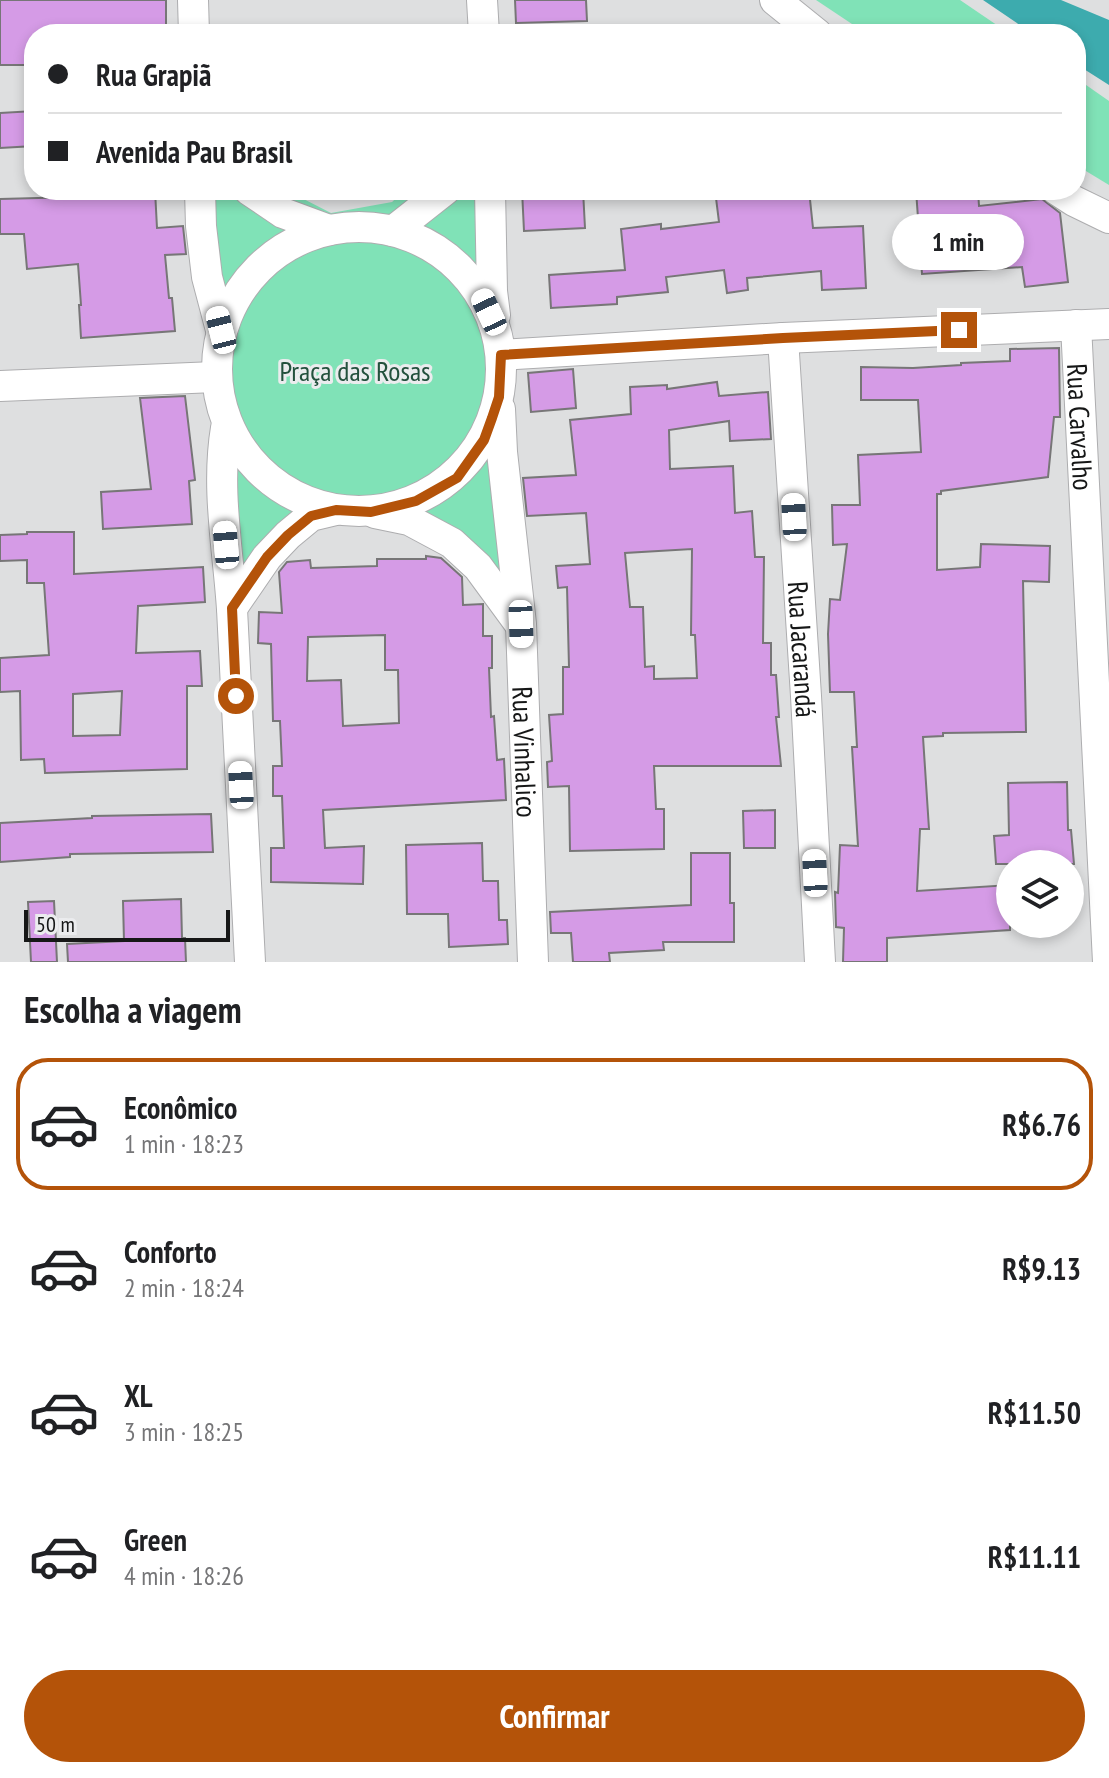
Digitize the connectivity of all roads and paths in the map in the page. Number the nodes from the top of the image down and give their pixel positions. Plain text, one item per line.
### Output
1 (193, 0) edge
2 (482, 0) edge
3 (775, 0) edge
4 (194, 24) edge
5 (483, 24) edge
6 (805, 24) edge
7 (200, 200) edge
8 (264, 200) edge
9 (432, 200) edge
10 (490, 200) edge
11 (1072, 200) edge
12 (1109, 218) edge
13 (329, 230) junction
14 (393, 231) junction
15 (1109, 324) edge
16 (1076, 325) junction
17 (221, 330) junction
18 (783, 338) junction
19 (499, 342) junction
20 (215, 377) junction
21 (0, 386) edge
22 (499, 397) junction
23 (226, 428) junction
24 (336, 510) junction
25 (371, 512) junction
26 (232, 608) junction
27 (521, 624) junction
28 (250, 962) edge
29 (533, 962) edge
30 (820, 962) edge
31 (1108, 962) edge

1 - 4 street
2 - 5 street
3 - 6 street
7 - 17 street
8 - 13 street
9 - 14 street
10 - 19 street
11 - 12 street
13 - 14 street
13 - 17 street
14 - 19 street
15 - 16 street
16 - 18 street
16 - 31 street, Rua Carvalho
17 - 20 street
18 - 19 street
18 - 30 street, Rua Jacarandá
19 - 22 street
20 - 21 street
20 - 23 street
22 - 25 street
22 - 27 street, Rua Vinhalico
23 - 24 street
23 - 26 street
24 - 25 street
24 - 26 street
25 - 27 street
26 - 28 street
27 - 29 street, Rua Vinhalico

